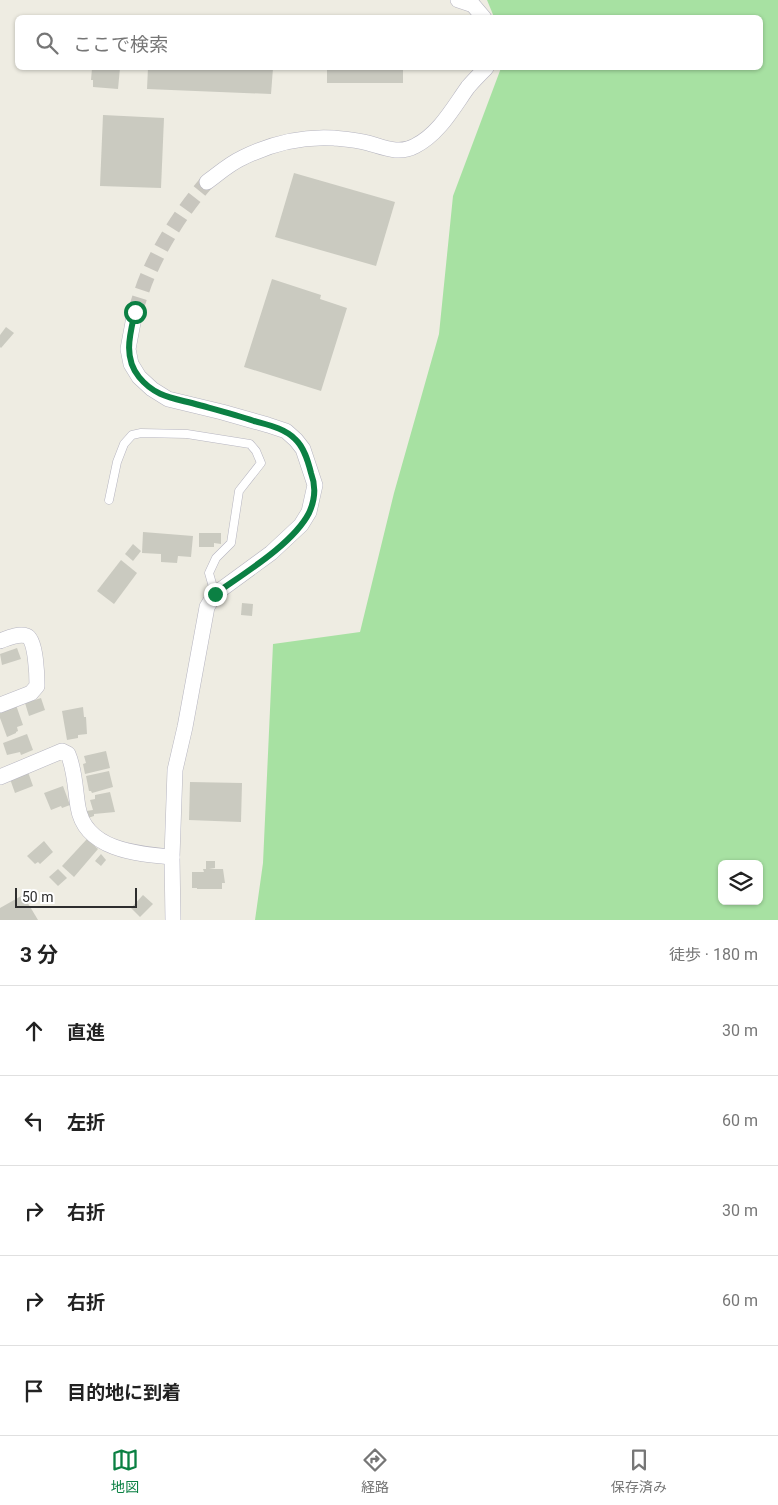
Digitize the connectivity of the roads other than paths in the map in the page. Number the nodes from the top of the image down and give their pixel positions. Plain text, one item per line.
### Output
1 (458, 0) edge
2 (481, 15) edge
3 (484, 70) edge
4 (207, 182) tunnel mouth
5 (135, 312) tunnel mouth
6 (109, 500) dead end
7 (215, 594) junction
8 (0, 641) edge
9 (0, 705) edge
10 (0, 777) edge
11 (172, 857) junction
12 (173, 920) edge

1 - 2 street
3 - 4 street
5 - 7 street
6 - 7 lane
7 - 11 street
8 - 9 street
10 - 11 street
11 - 12 street

